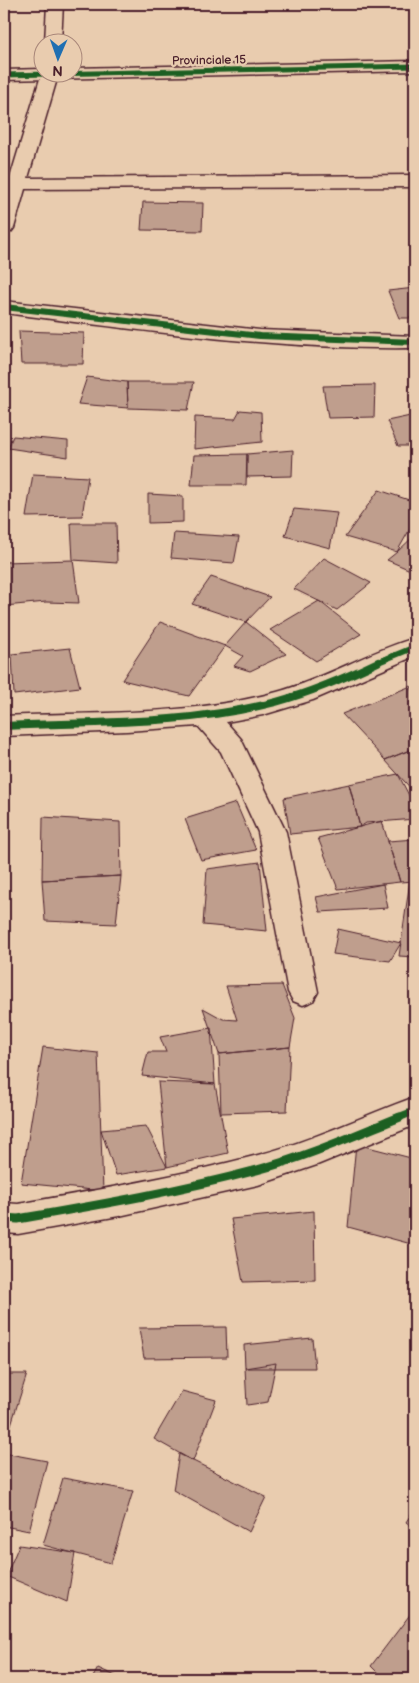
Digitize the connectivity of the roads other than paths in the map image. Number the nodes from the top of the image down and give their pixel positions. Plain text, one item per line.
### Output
1 (55, 4) edge
2 (54, 32) edge
3 (415, 66) edge
4 (82, 72) edge
5 (32, 74) edge
6 (4, 75) edge
7 (48, 82) edge
8 (415, 181) edge
9 (10, 184) edge
10 (4, 228) edge
11 (4, 307) edge
12 (415, 342) edge
13 (415, 646) edge
14 (204, 714) junction
15 (4, 726) edge
16 (303, 992) dead end
17 (415, 1111) edge
18 (4, 1218) edge

1 - 2 street
3 - 4 street, Provinciale 15
5 - 6 street, Provinciale 15
7 - 9 street
8 - 9 street
9 - 10 street
11 - 12 street
13 - 14 street
14 - 15 street
14 - 16 street
17 - 18 street

